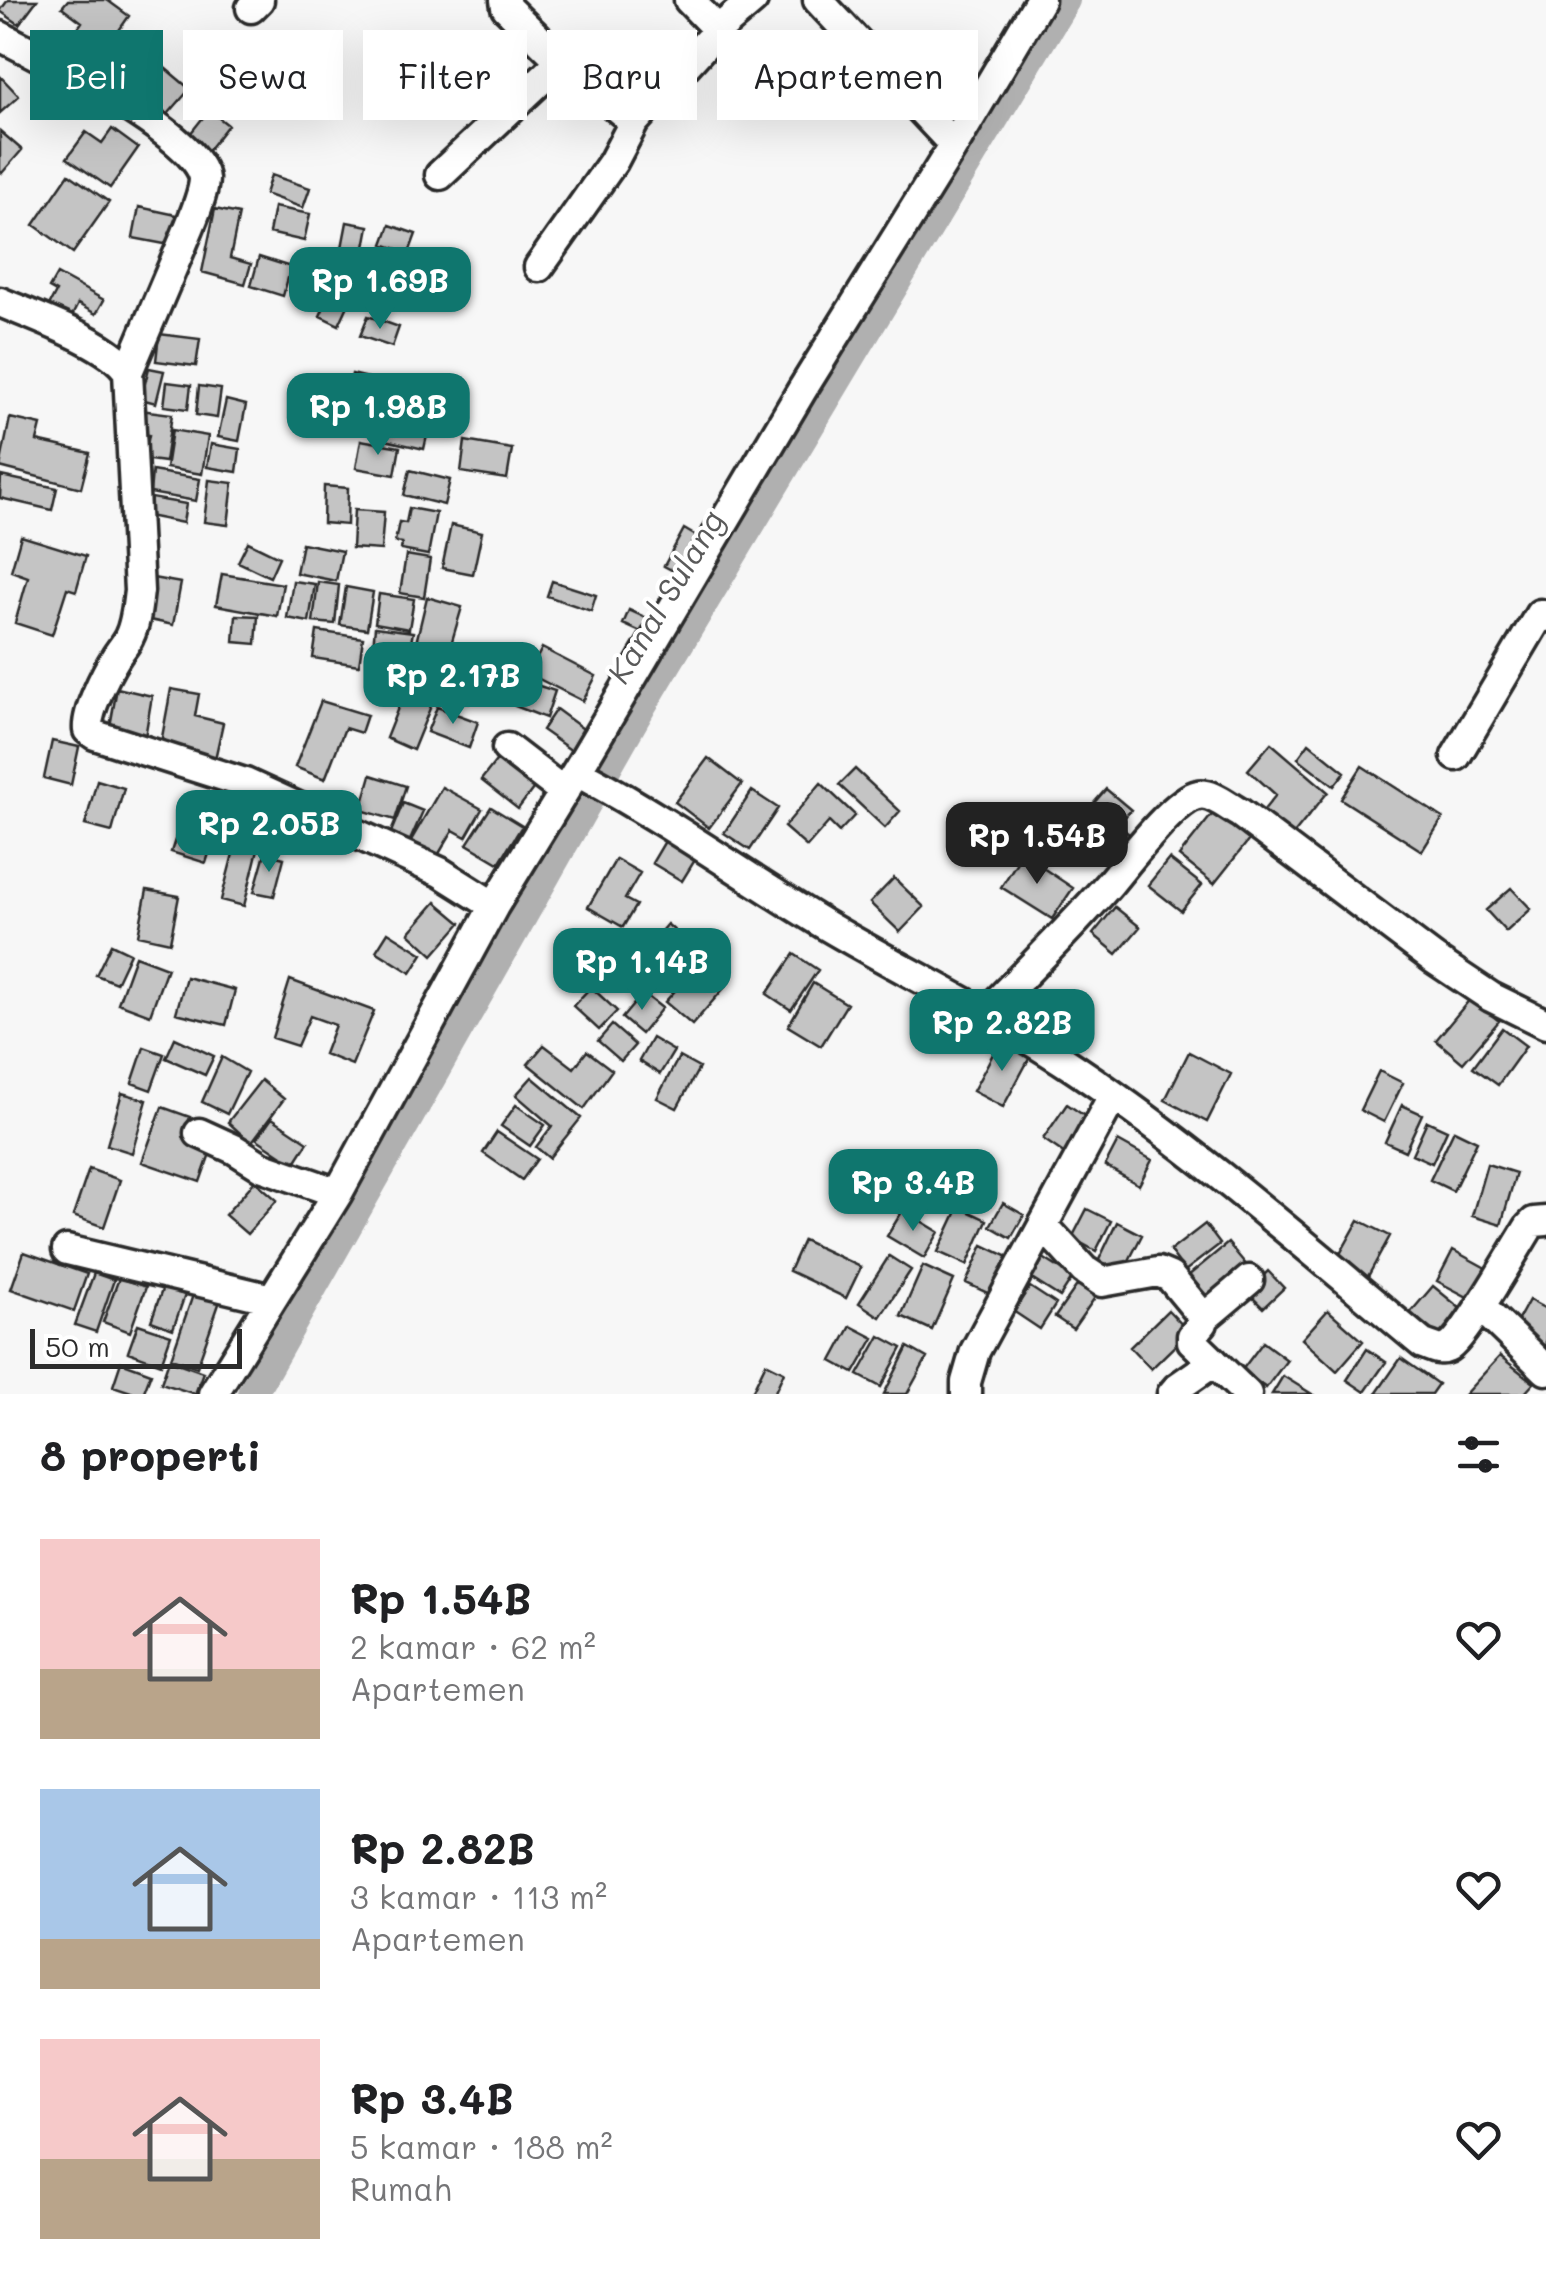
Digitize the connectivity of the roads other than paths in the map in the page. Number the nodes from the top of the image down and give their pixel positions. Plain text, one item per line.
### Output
1 (505, 0) edge
2 (689, 0) edge
3 (753, 0) edge
4 (818, 0) edge
5 (1040, 0) edge
6 (718, 30) joint
7 (717, 31) edge
8 (0, 36) edge
9 (547, 47) edge
10 (547, 74) edge
11 (632, 120) edge
12 (634, 122) junction
13 (954, 145) junction
14 (440, 175) dead end
15 (539, 267) dead end
16 (0, 302) edge
17 (128, 372) junction
18 (1546, 617) edge
19 (507, 748) dead end
20 (1456, 756) dead end
21 (577, 779) junction
22 (494, 906) junction
23 (986, 1014) junction
24 (1546, 1024) edge
25 (1113, 1096) junction
26 (198, 1133) dead end
27 (338, 1193) junction
28 (1546, 1222) edge
29 (1043, 1225) junction
30 (67, 1250) dead end
31 (1249, 1280) dead end
32 (272, 1299) junction
33 (1480, 1306) junction
34 (1204, 1318) junction
35 (1214, 1362) junction
36 (1546, 1370) edge
37 (213, 1394) edge
38 (966, 1394) edge
39 (1172, 1394) edge
40 (1247, 1394) edge

1 - 9 street
2 - 6 street
3 - 6 street
4 - 13 street
5 - 13 street
7 - 12 street
8 - 17 street
10 - 14 street
11 - 12 street
12 - 15 street
13 - 21 street
16 - 17 street
17 - 22 street
18 - 20 street
19 - 21 street
21 - 22 street
21 - 23 street
22 - 27 street
23 - 24 street
23 - 25 street
25 - 29 street
25 - 33 street
26 - 27 street
27 - 32 street
28 - 33 street
29 - 34 street
29 - 38 street
30 - 32 street
31 - 34 street
32 - 37 street
33 - 36 street
34 - 35 street
35 - 39 street
35 - 40 street

